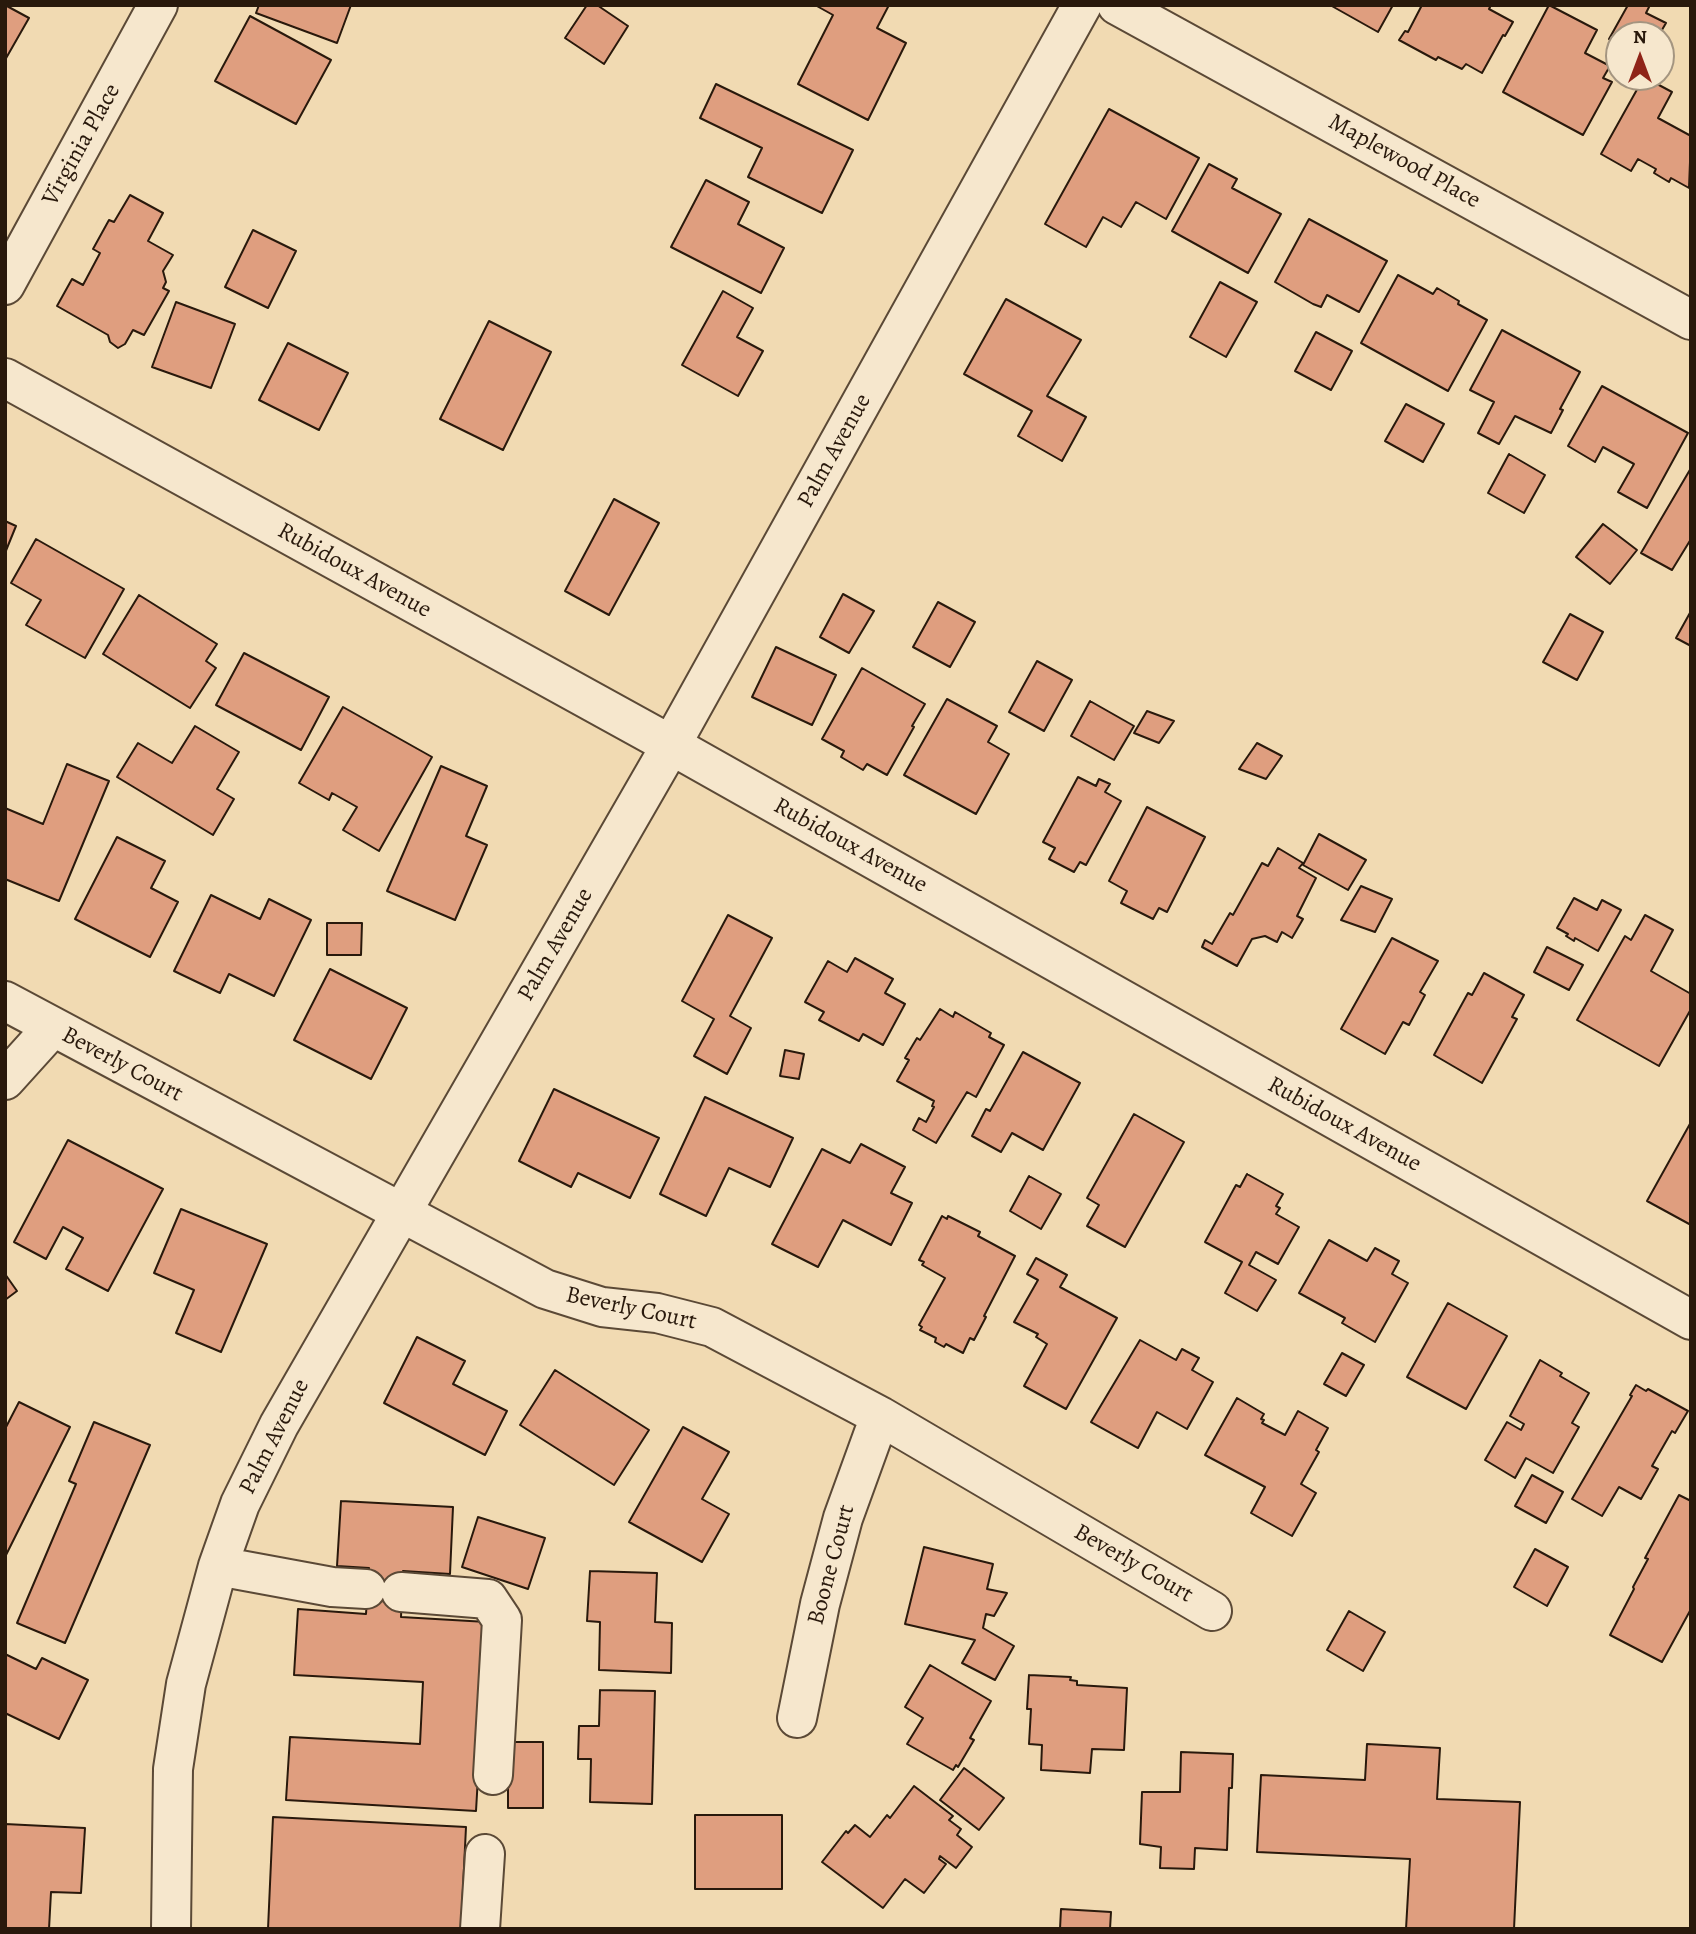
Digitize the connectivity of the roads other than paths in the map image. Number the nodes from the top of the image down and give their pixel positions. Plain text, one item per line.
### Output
1 (158, 5) edge
2 (1082, 5) edge
3 (1117, 5) edge
4 (5, 285) edge
5 (1691, 320) edge
6 (5, 379) edge
7 (671, 745) junction
8 (5, 1001) edge
9 (52, 1028) junction
10 (5, 1080) edge
11 (401, 1212) junction
12 (1691, 1320) edge
13 (880, 1416) junction
14 (218, 1566) junction
15 (1212, 1611) dead end
16 (797, 1718) dead end
17 (493, 1775) dead end
18 (485, 1854) dead end
19 (172, 1929) edge
20 (480, 1929) edge

1 - 4 street, Virginia Place
2 - 7 street, Palm Avenue
3 - 5 street, Maplewood Place
6 - 7 street, Rubidoux Avenue
7 - 11 street, Palm Avenue
7 - 12 street, Rubidoux Avenue
8 - 9 street, Beverly Court
9 - 10 street
9 - 11 street, Beverly Court
11 - 13 street, Beverly Court
11 - 14 street, Palm Avenue
13 - 15 street, Beverly Court
13 - 16 street, Boone Court
14 - 17 street
14 - 19 street, Palm Avenue
18 - 20 street

